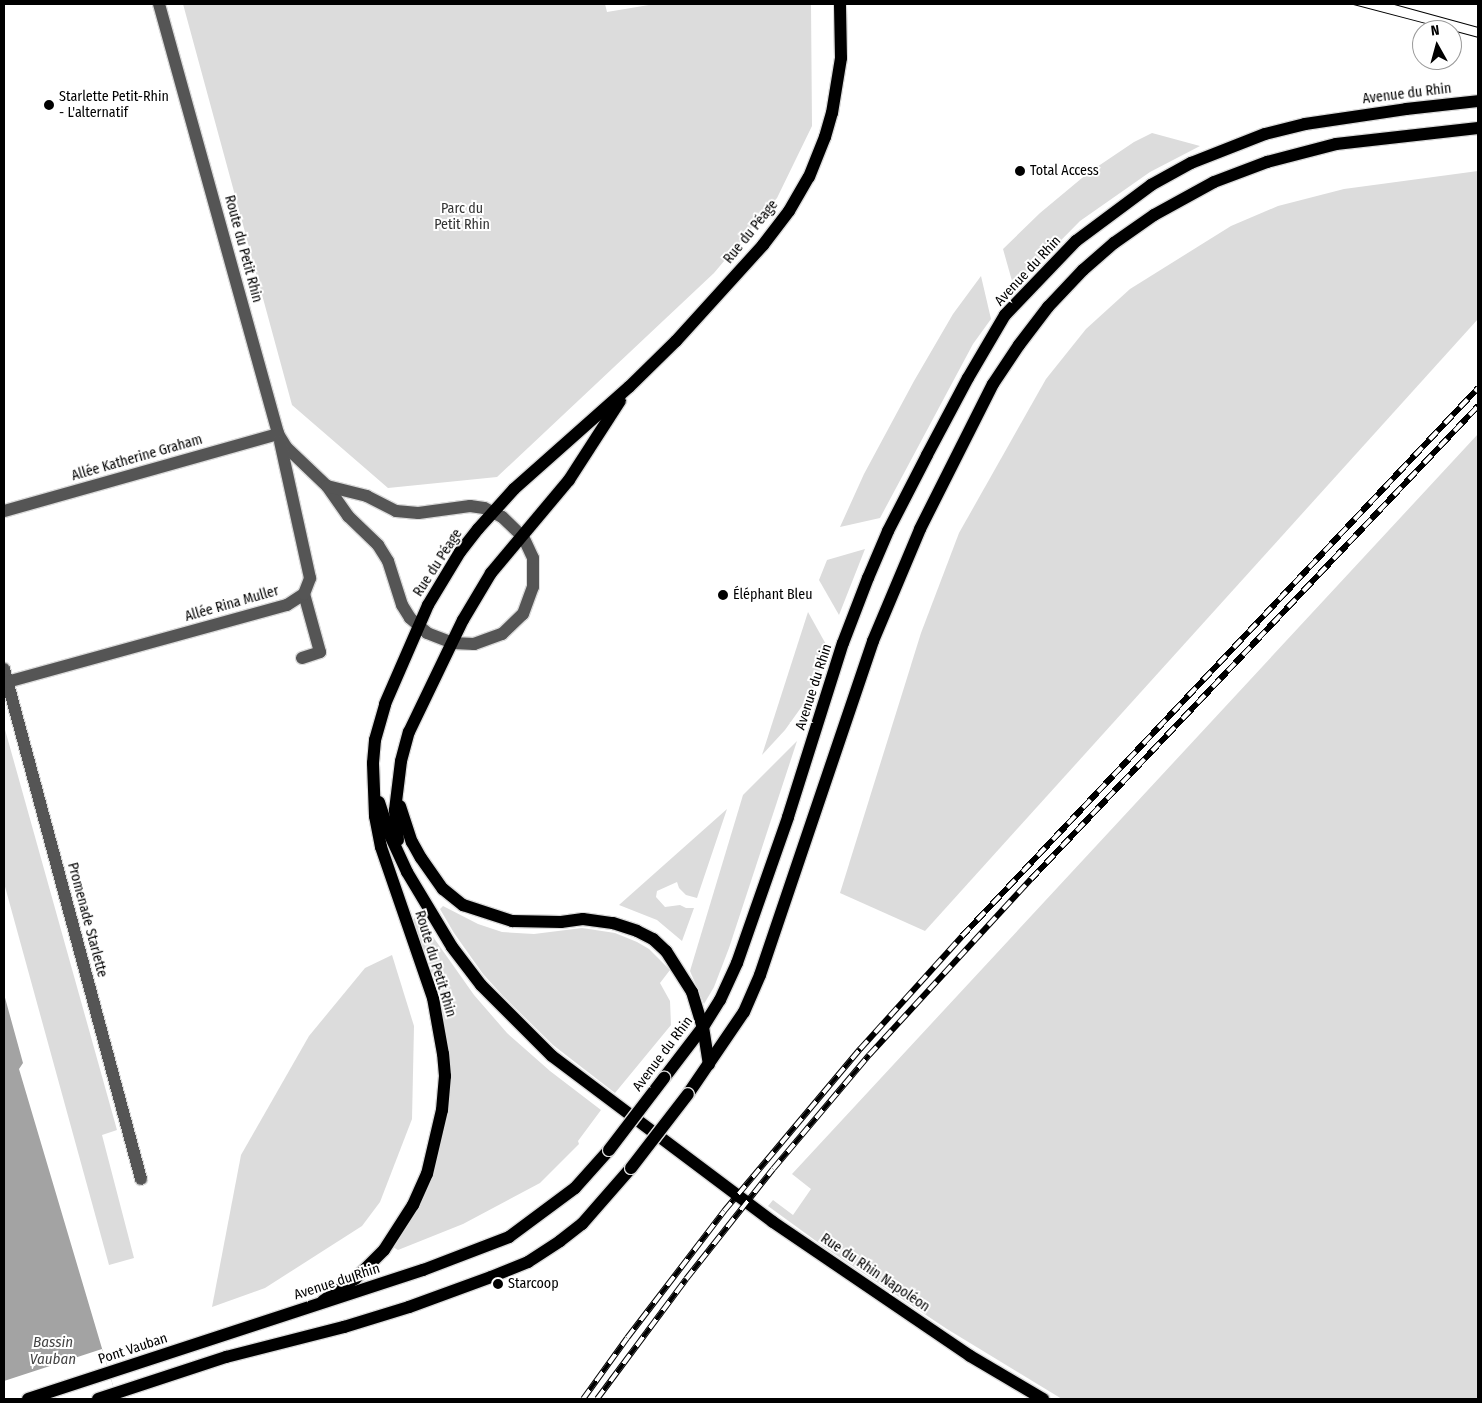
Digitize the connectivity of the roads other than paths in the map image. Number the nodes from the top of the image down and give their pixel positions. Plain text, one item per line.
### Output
1 (160, 4) edge
2 (840, 4) edge
3 (1478, 102) edge
4 (1478, 128) edge
5 (629, 387) junction
6 (278, 434) junction
7 (327, 486) junction
8 (4, 511) edge
9 (493, 512) junction
10 (522, 536) junction
11 (304, 594) junction
12 (418, 626) junction
13 (452, 643) junction
14 (302, 658) dead end
15 (4, 669) edge
16 (7, 682) junction
17 (398, 780) junction
18 (373, 783) junction
19 (407, 872) junction
20 (703, 1027) junction
21 (710, 1065) junction
22 (695, 1164) joint
23 (141, 1179) dead end
24 (324, 1301) junction
25 (218, 1337) joint
26 (28, 1399) edge
27 (98, 1399) edge
28 (1043, 1399) edge

1 - 6 street, Route du Petit Rhin
2 - 5 main road, Rue du Péage
3 - 20 main road, Avenue du Rhin
4 - 21 main road
5 - 9 main road, Rue du Péage
5 - 10 main road, Rue du Péage
6 - 7 street, Route du Petit Rhin
6 - 8 street, Allée Katherine Graham
6 - 11 street
7 - 9 street, Route du Petit Rhin
7 - 12 street, Route du Petit Rhin
9 - 10 street, Route du Petit Rhin
9 - 12 main road, Rue du Péage
10 - 13 main road, Rue du Péage
10 - 13 street, Route du Petit Rhin
11 - 14 street
11 - 16 street, Allée Rina Muller
12 - 13 street, Route du Petit Rhin
12 - 18 main road, Rue du Péage
13 - 17 main road, Rue du Péage
15 - 16 street, Promenade Starlette
16 - 23 street, Promenade Starlette
17 - 19 main road, Route du Petit Rhin
17 - 20 main road
18 - 19 main road, Route du Petit Rhin
18 - 24 main road, Route du Petit Rhin
19 - 22 main road, Route du Petit Rhin
20 - 21 main road
20 - 24 main road, Avenue du Rhin, bridge
21 - 27 main road, bridge
22 - 28 main road, Rue du Rhin Napoléon
24 - 25 main road, Avenue du Rhin
25 - 26 main road, Pont Vauban

